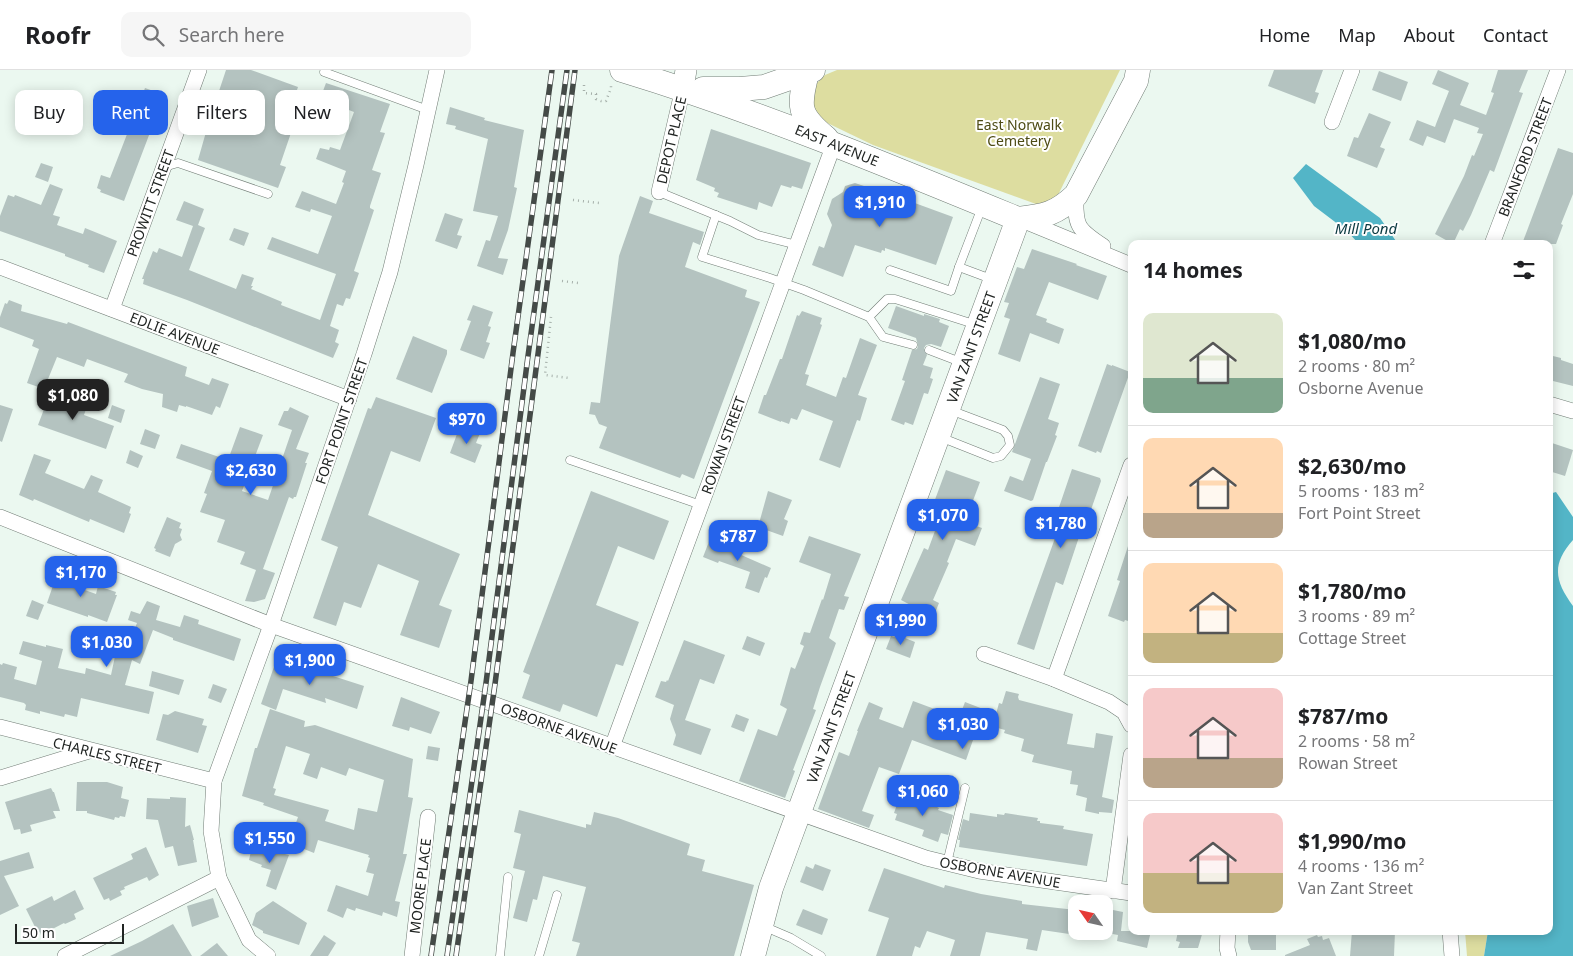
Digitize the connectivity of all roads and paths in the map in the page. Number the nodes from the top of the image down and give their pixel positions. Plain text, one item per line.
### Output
1 (199, 70) edge
2 (437, 70) edge
3 (1138, 70) edge
4 (1352, 70) edge
5 (1558, 70) edge
6 (809, 71) edge
7 (324, 72) dead end
8 (622, 73) edge
9 (685, 79) edge
10 (584, 85) dead end
11 (428, 110) junction
12 (1332, 122) dead end
13 (834, 144) junction
14 (164, 167) junction
15 (659, 192) joint
16 (268, 194) dead end
17 (1076, 195) junction
18 (573, 200) dead end
19 (599, 203) dead end
20 (982, 204) junction
21 (716, 215) junction
22 (1018, 219) junction
23 (1494, 240) edge
24 (797, 244) junction
25 (1128, 263) edge
26 (1128, 264) edge
27 (0, 267) edge
28 (959, 267) junction
29 (890, 270) dead end
30 (562, 281) dead end
31 (995, 281) junction
32 (578, 283) dead end
33 (783, 283) junction
34 (112, 309) junction
35 (551, 317) dead end
36 (869, 317) junction
37 (978, 326) junction
38 (913, 345) dead end
39 (929, 350) dead end
40 (965, 363) junction
41 (569, 378) dead end
42 (349, 399) junction
43 (1553, 405) edge
44 (948, 409) junction
45 (1573, 411) edge
46 (938, 437) junction
47 (570, 460) dead end
48 (1128, 473) edge
49 (701, 505) junction
50 (0, 517) edge
51 (270, 625) junction
52 (984, 654) dead end
53 (1054, 679) junction
54 (1128, 719) edge
55 (0, 727) edge
56 (612, 747) junction
57 (89, 751) junction
58 (0, 778) edge
59 (1128, 778) edge
60 (214, 782) junction
61 (965, 788) dead end
62 (799, 813) junction
63 (428, 817) dead end
64 (947, 863) junction
65 (508, 877) dead end
66 (219, 878) junction
67 (1113, 891) junction
68 (1128, 894) edge
69 (557, 895) dead end
70 (761, 925) junction
71 (1228, 935) edge
72 (1450, 935) edge
73 (65, 956) edge
74 (268, 956) edge
75 (412, 956) edge
76 (500, 956) edge
77 (539, 956) edge
78 (753, 956) edge
79 (821, 956) edge
80 (1229, 956) edge
81 (1452, 956) edge

1 - 14 street, PROWITT STREET
2 - 11 street, FORT POINT STREET
3 - 17 main road
4 - 12 street
5 - 23 street, BRANFORD STREET
6 - 9 main road
6 - 13 main road
7 - 11 lane
8 - 9 main road, EAST AVENUE
8 - 10 path
9 - 13 main road, EAST AVENUE
9 - 15 street, DEPOT PLACE
11 - 42 street, FORT POINT STREET
13 - 20 main road, EAST AVENUE
13 - 24 street, ROWAN STREET
14 - 16 lane
14 - 34 street, PROWITT STREET
15 - 21 lane
17 - 22 main road
17 - 25 street, EAST AVENUE
18 - 19 path
20 - 22 main road, EAST AVENUE
20 - 28 lane
21 - 24 lane
21 - 33 lane
22 - 26 street, EAST AVENUE
22 - 31 main road, VAN ZANT STREET
24 - 33 street, ROWAN STREET
27 - 34 street, EDLIE AVENUE
28 - 29 lane
28 - 31 lane
30 - 32 path
31 - 37 main road, VAN ZANT STREET
33 - 36 lane
33 - 49 street, ROWAN STREET
34 - 42 street, EDLIE AVENUE
35 - 41 path
36 - 37 lane
36 - 38 lane
37 - 40 main road, VAN ZANT STREET
39 - 40 lane
40 - 44 main road, VAN ZANT STREET
42 - 51 street, FORT POINT STREET
43 - 45 street
44 - 46 main road, VAN ZANT STREET
44 - 46 lane
46 - 62 main road, VAN ZANT STREET
47 - 49 lane
48 - 53 street
49 - 56 street, ROWAN STREET
50 - 51 street, OSBORNE AVENUE
51 - 56 street, OSBORNE AVENUE
51 - 60 street, FORT POINT STREET
52 - 53 street
53 - 54 street
55 - 57 street, CHARLES STREET
56 - 62 street, OSBORNE AVENUE
57 - 58 street
57 - 60 street, CHARLES STREET
59 - 67 street
60 - 66 street, FORT POINT STREET
61 - 64 lane
62 - 64 street, OSBORNE AVENUE
62 - 70 main road, VAN ZANT STREET
63 - 75 street, MOORE PLACE
64 - 67 street, OSBORNE AVENUE
65 - 76 lane
66 - 73 street
66 - 74 street, FORT POINT STREET
67 - 68 street, OSBORNE AVENUE
69 - 77 lane
70 - 78 main road, VAN ZANT STREET
70 - 79 lane
71 - 80 street
72 - 81 street

